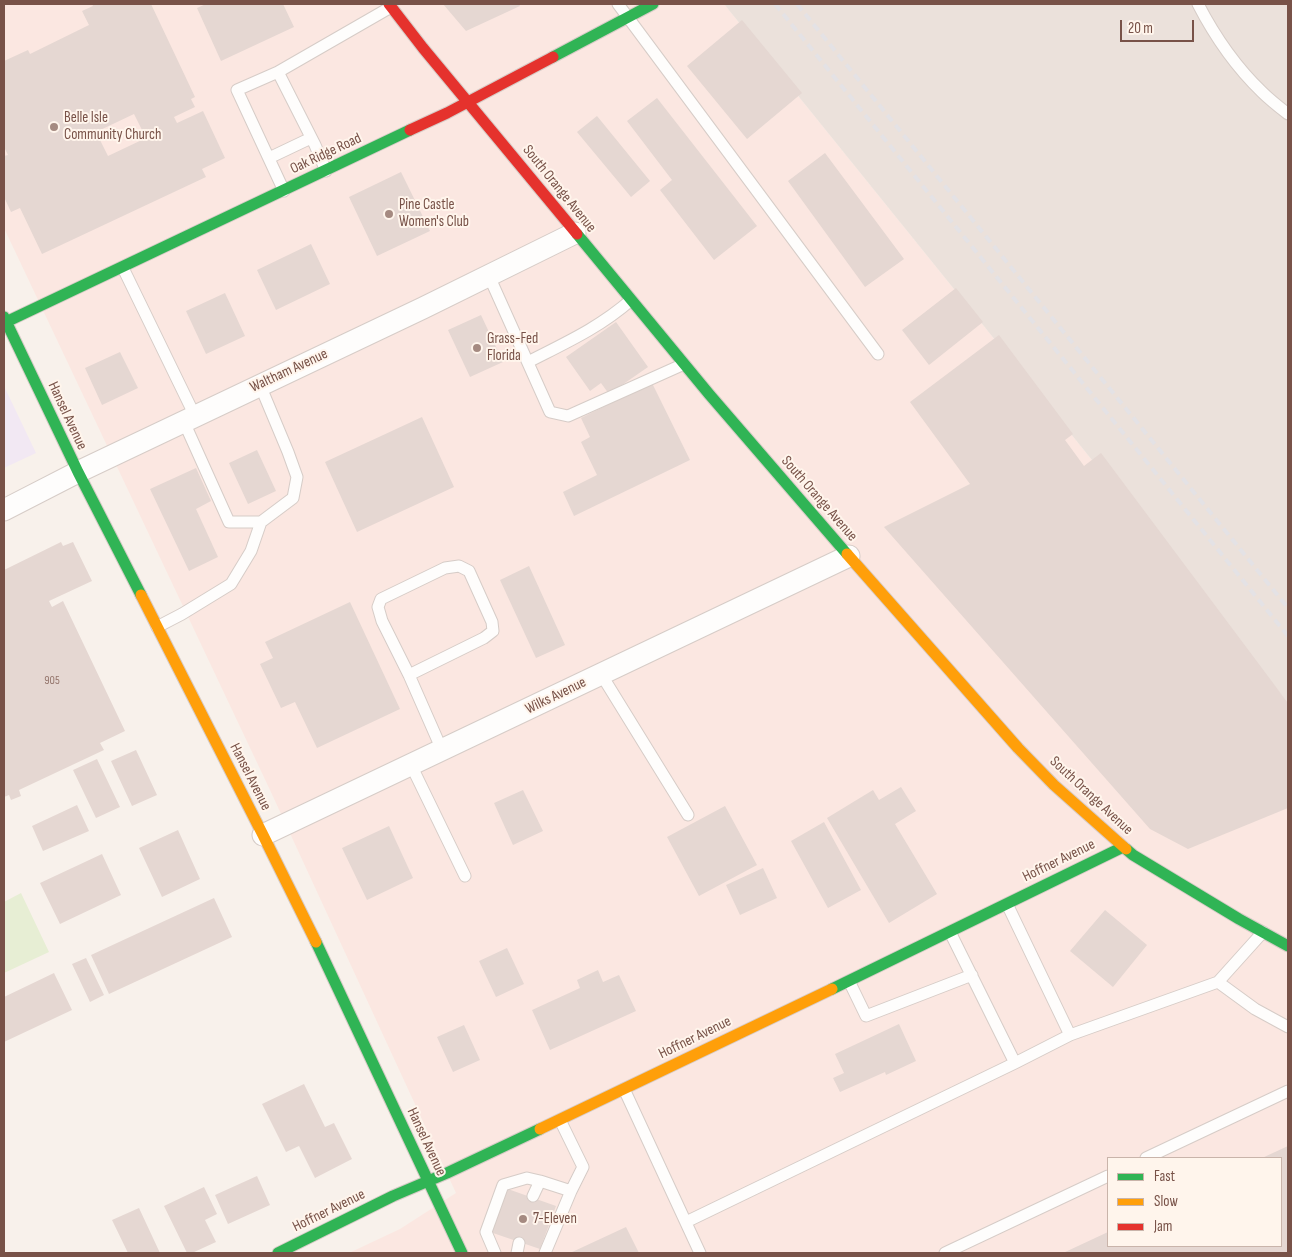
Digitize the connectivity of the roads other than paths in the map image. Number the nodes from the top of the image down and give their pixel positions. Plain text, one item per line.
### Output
1 (618, 4) edge
2 (653, 4) edge
3 (1198, 4) edge
4 (390, 5) edge
5 (628, 18) junction
6 (278, 72) junction
7 (468, 102) junction
8 (1288, 114) edge
9 (311, 138) junction
10 (269, 158) junction
11 (326, 171) junction
12 (284, 191) junction
13 (575, 233) junction
14 (123, 268) junction
15 (489, 276) junction
16 (631, 300) junction
17 (5, 320) edge
18 (878, 354) dead end
19 (528, 362) junction
20 (684, 364) junction
21 (260, 386) junction
22 (190, 419) junction
23 (78, 472) junction
24 (4, 510) edge
25 (261, 522) junction
26 (849, 556) junction
27 (157, 627) junction
28 (602, 674) junction
29 (409, 675) junction
30 (442, 750) junction
31 (411, 765) junction
32 (688, 815) dead end
33 (263, 835) junction
34 (1123, 847) junction
35 (465, 876) dead end
36 (1007, 904) junction
37 (950, 932) junction
38 (1263, 932) junction
39 (1288, 946) edge
40 (972, 976) junction
41 (849, 981) junction
42 (1218, 982) junction
43 (1288, 1027) edge
44 (1070, 1035) junction
45 (1015, 1062) junction
46 (624, 1089) junction
47 (1288, 1091) edge
48 (560, 1120) junction
49 (1148, 1157) edge
50 (1107, 1176) edge
51 (540, 1181) junction
52 (428, 1182) junction
53 (571, 1191) junction
54 (534, 1196) dead end
55 (686, 1222) junction
56 (278, 1253) edge
57 (462, 1253) edge
58 (495, 1253) edge
59 (545, 1253) edge
60 (700, 1253) edge
61 (945, 1253) edge

1 - 5 lane
2 - 5 main road, Oak Ridge Road
3 - 8 lane
4 - 6 lane
4 - 7 main road, South Orange Avenue
5 - 7 main road, Oak Ridge Road
5 - 18 lane
6 - 9 lane
6 - 10 lane
7 - 11 main road, Oak Ridge Road
7 - 13 main road, South Orange Avenue
9 - 10 lane
9 - 11 lane
10 - 12 lane
11 - 12 main road, Oak Ridge Road
12 - 14 main road, Oak Ridge Road
13 - 15 street, Waltham Avenue
13 - 16 main road, South Orange Avenue
14 - 17 main road, Oak Ridge Road
14 - 22 lane
15 - 19 lane
15 - 21 street, Waltham Avenue
16 - 19 lane
16 - 20 main road, South Orange Avenue
17 - 23 main road, Hansel Avenue
19 - 20 lane
20 - 26 main road, South Orange Avenue
21 - 22 street, Waltham Avenue
21 - 25 lane
22 - 23 street, Waltham Avenue
22 - 25 lane
23 - 24 street, Waltham Avenue
23 - 27 main road, Hansel Avenue
25 - 27 lane
26 - 28 street, Wilks Avenue
26 - 34 main road, South Orange Avenue
27 - 33 main road, Hansel Avenue
28 - 30 street, Wilks Avenue
28 - 32 lane
29 - 29 lane
29 - 30 lane
30 - 31 street, Wilks Avenue
31 - 33 street, Wilks Avenue
31 - 35 lane
33 - 52 main road, Hansel Avenue
34 - 36 main road, Hoffner Avenue
34 - 38 main road, South Orange Avenue
36 - 37 main road, Hoffner Avenue
36 - 44 lane
37 - 40 lane
37 - 41 main road, Hoffner Avenue
38 - 39 main road, South Orange Avenue
38 - 42 lane
40 - 41 lane
40 - 45 lane
41 - 46 main road, Hoffner Avenue
42 - 43 lane
42 - 44 lane
44 - 45 lane
45 - 55 lane
46 - 48 main road, Hoffner Avenue
46 - 55 lane
47 - 49 lane
48 - 52 main road, Hoffner Avenue
48 - 53 lane
50 - 61 lane
51 - 53 lane
51 - 54 lane
51 - 58 lane
52 - 56 main road, Hoffner Avenue
52 - 57 main road, Hansel Avenue
53 - 59 lane
55 - 60 lane

